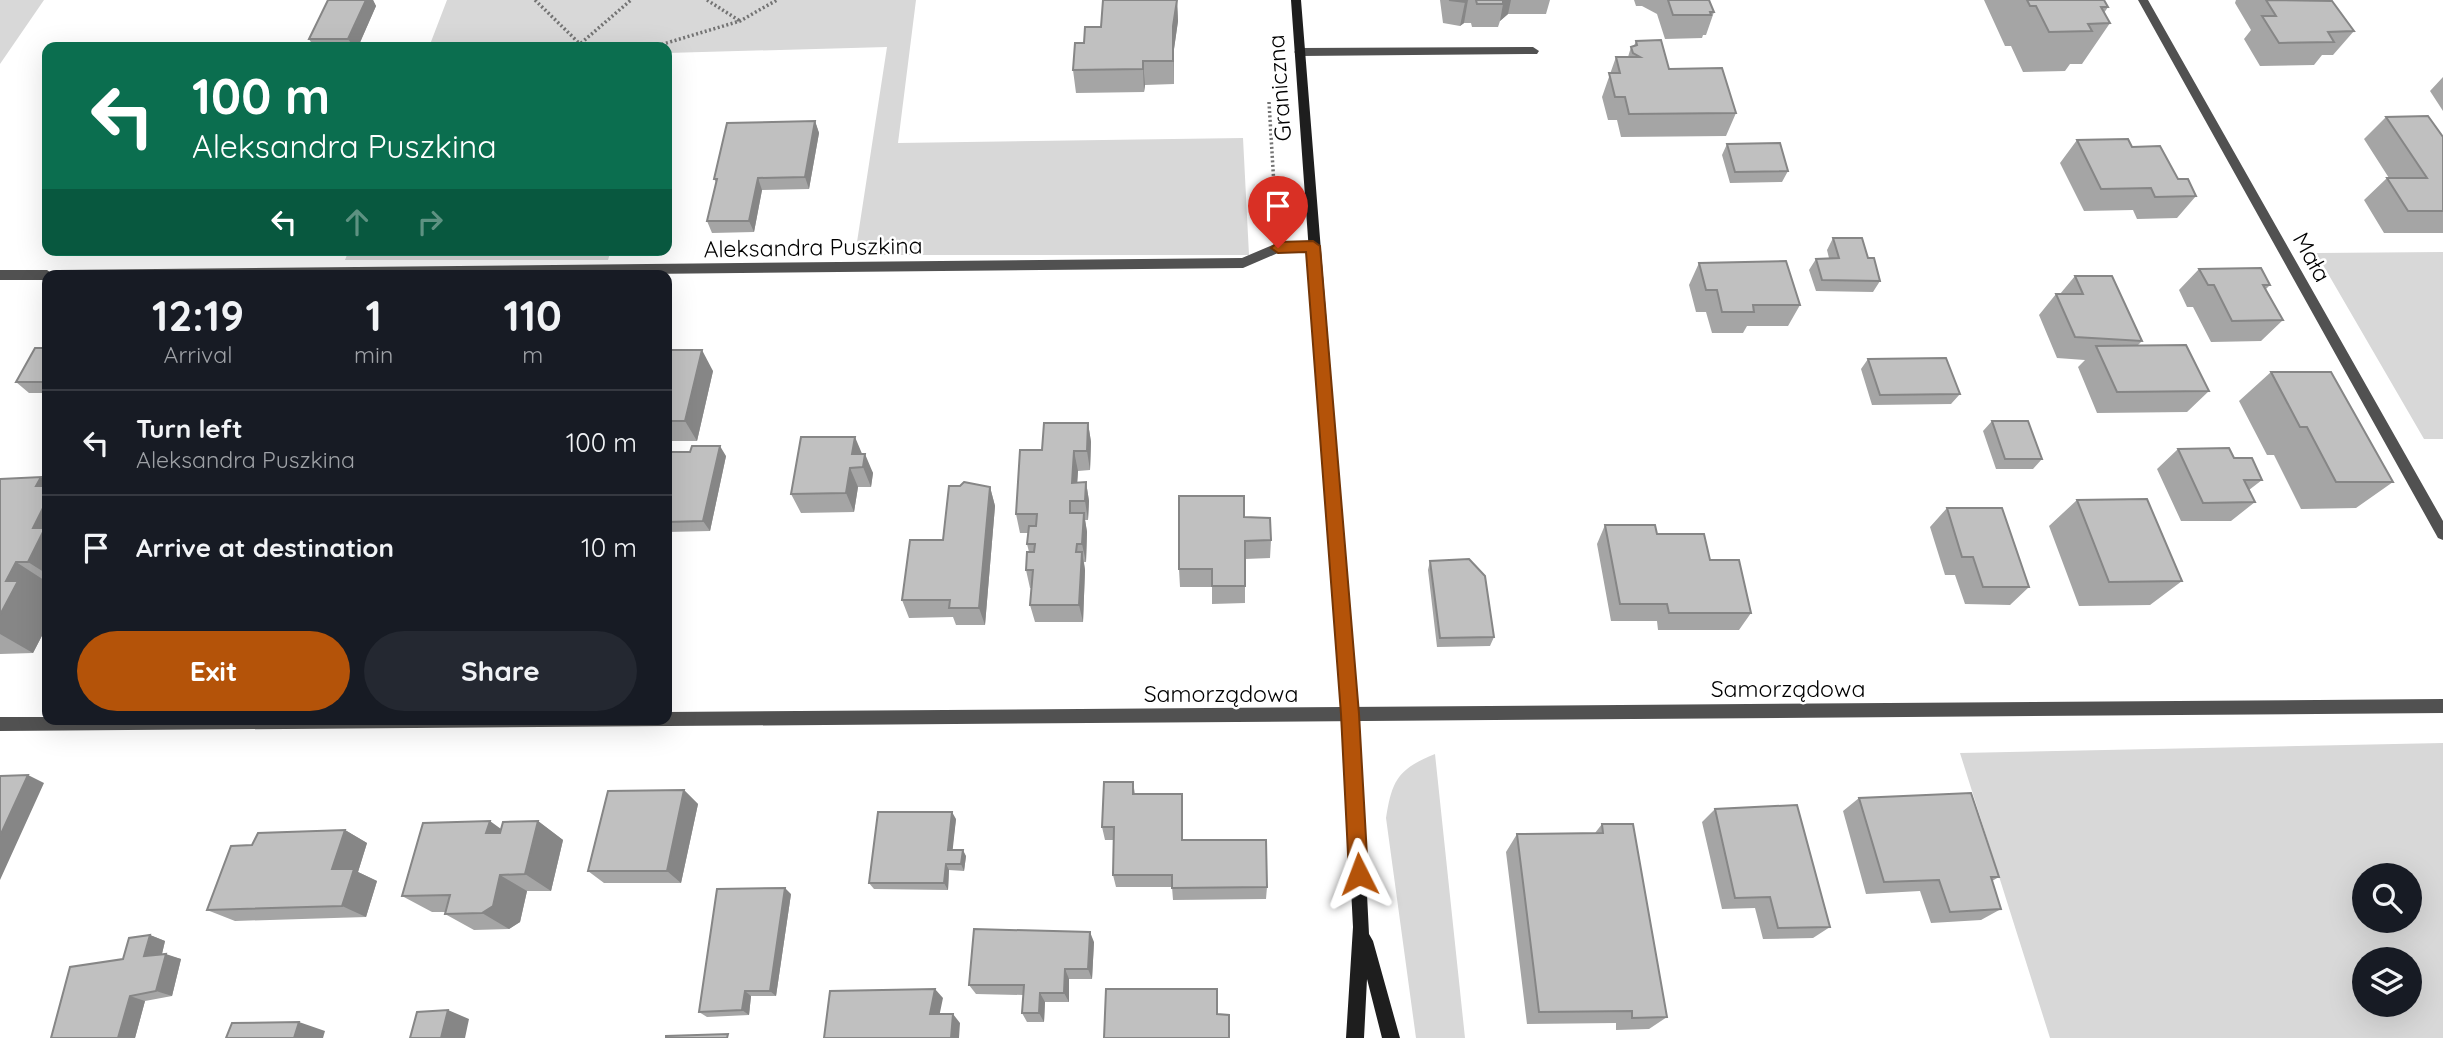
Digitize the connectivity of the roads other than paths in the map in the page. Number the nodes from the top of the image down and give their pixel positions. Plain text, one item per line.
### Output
1 (1296, 0) edge
2 (2143, 0) edge
3 (1533, 51) dead end
4 (1300, 52) junction
5 (1313, 246) junction
6 (552, 270) edge
7 (0, 275) edge
8 (42, 275) edge
9 (2443, 534) edge
10 (2443, 706) edge
11 (1350, 714) junction
12 (672, 719) edge
13 (0, 724) edge
14 (42, 724) edge
15 (1361, 927) junction
16 (1355, 1038) edge
17 (1391, 1038) edge

1 - 4 street, Graniczna
2 - 9 street, Mała
3 - 4 street
4 - 5 street, Graniczna
5 - 6 street, Aleksandra Puszkina
5 - 11 street, Graniczna
7 - 8 street
10 - 11 street, Samorządowa
11 - 12 street, Samorządowa
11 - 15 street, Graniczna
13 - 14 street, Samorządowa
15 - 16 street, Graniczna
15 - 17 street, Graniczna

